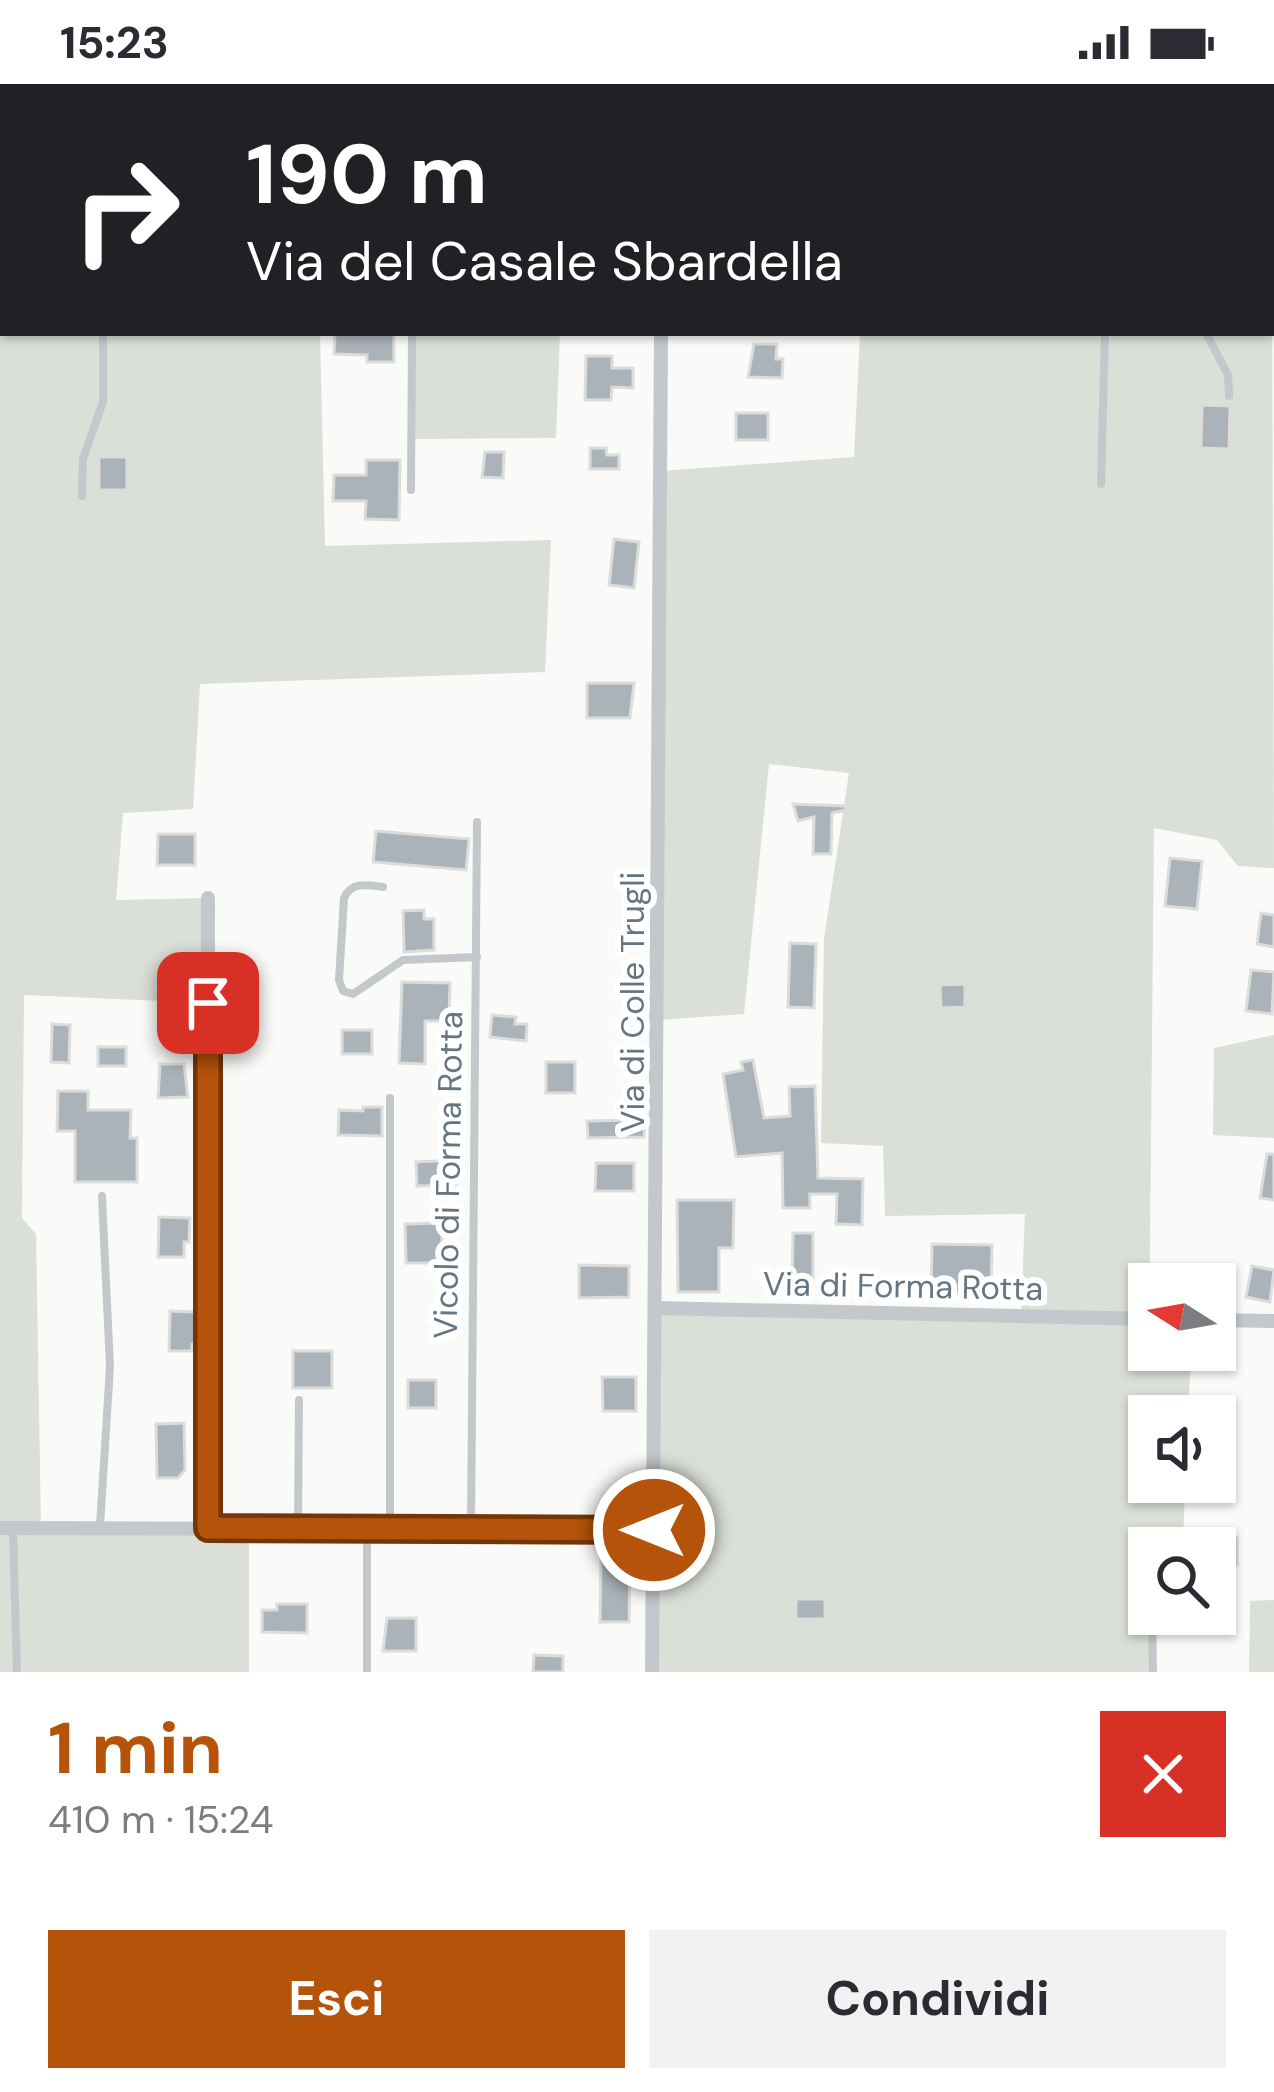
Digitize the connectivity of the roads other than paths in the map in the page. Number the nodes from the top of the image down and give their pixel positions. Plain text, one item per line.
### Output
1 (103, 336) edge
2 (412, 336) edge
3 (661, 336) edge
4 (1105, 336) edge
5 (1208, 336) edge
6 (1229, 396) dead end
7 (1102, 484) dead end
8 (411, 490) dead end
9 (82, 496) dead end
10 (477, 822) dead end
11 (382, 887) dead end
12 (208, 898) dead end
13 (477, 958) junction
14 (390, 1098) dead end
15 (102, 1196) dead end
16 (656, 1307) junction
17 (1128, 1318) edge
18 (1236, 1321) edge
19 (1274, 1322) edge
20 (299, 1400) dead end
21 (6, 1528) edge
22 (100, 1528) junction
23 (208, 1528) junction
24 (298, 1528) junction
25 (367, 1528) junction
26 (389, 1528) junction
27 (471, 1529) junction
28 (654, 1530) junction
29 (1152, 1635) edge
30 (17, 1672) edge
31 (367, 1672) edge
32 (652, 1672) edge
33 (1153, 1672) edge

1 - 9 lane
2 - 8 lane
3 - 16 street, Via di Colle Trugli
4 - 7 lane
5 - 6 lane
10 - 13 lane, Vicolo di Forma Rotta
11 - 13 lane
12 - 23 street
13 - 27 lane, Vicolo di Forma Rotta
14 - 26 lane, Vicolo di Forma Rotta
15 - 22 lane
16 - 17 street, Via di Forma Rotta
16 - 28 street, Via di Colle Trugli
18 - 19 street
20 - 24 lane
21 - 22 street
21 - 30 lane
22 - 23 street
23 - 24 street
24 - 25 street
25 - 26 street
25 - 31 lane
26 - 27 street
27 - 28 street
28 - 32 street, Via di Colle Trugli
29 - 33 lane

